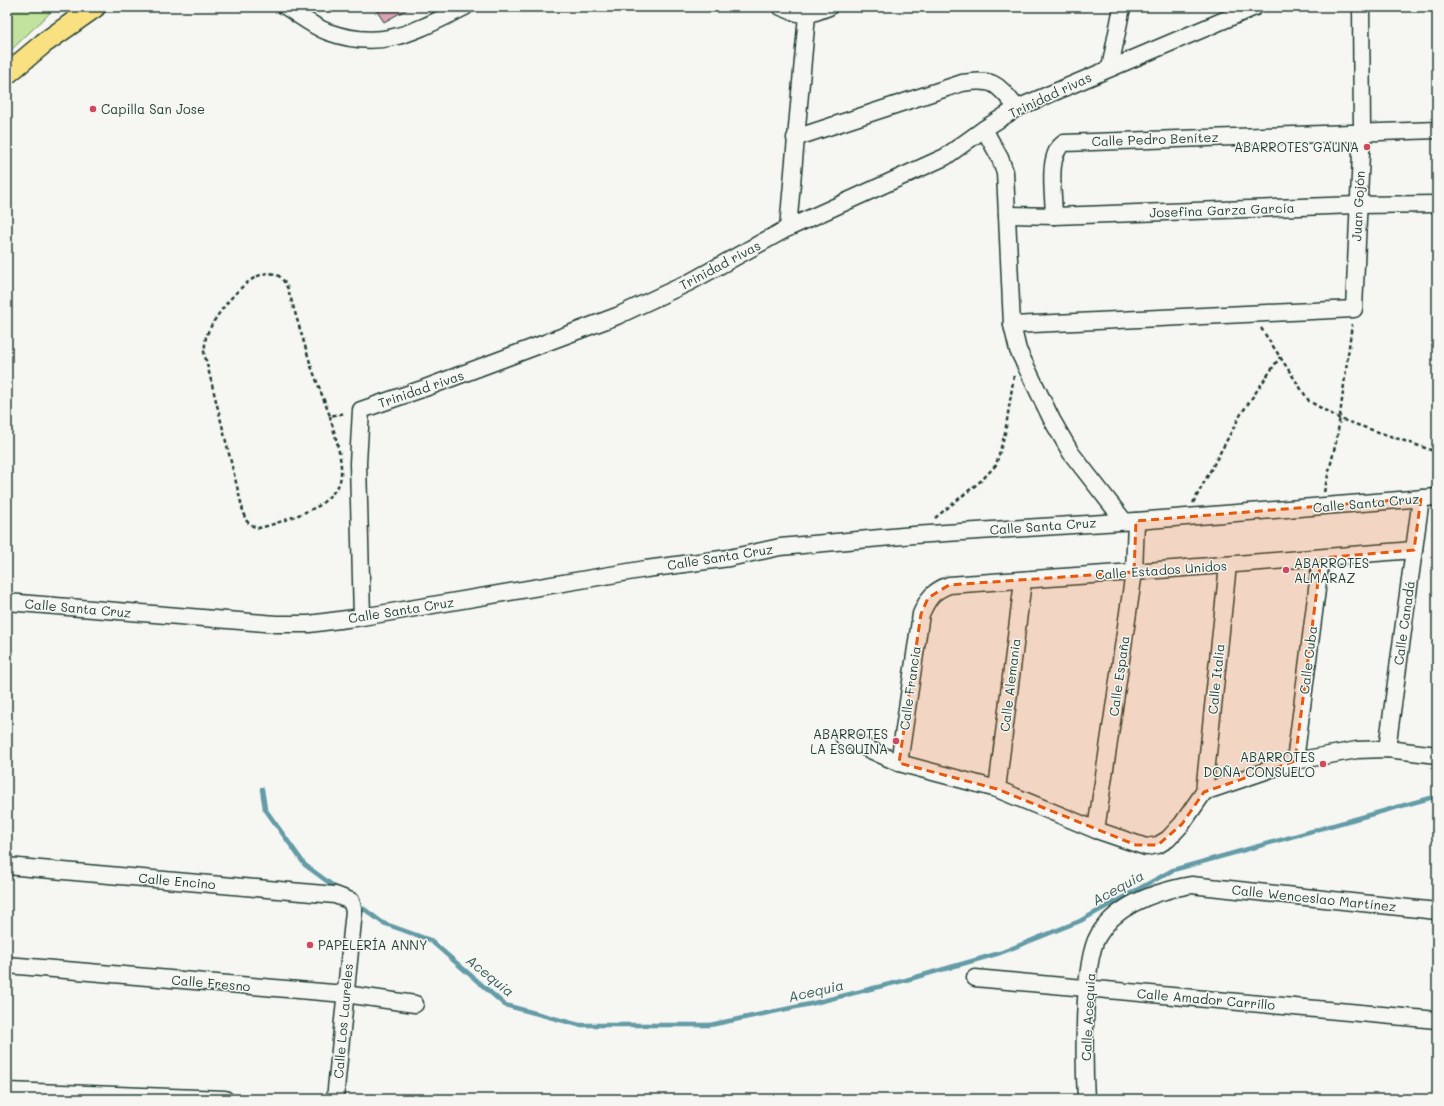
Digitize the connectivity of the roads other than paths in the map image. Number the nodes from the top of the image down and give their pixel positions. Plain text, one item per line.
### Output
1 (95, 7) edge
2 (286, 7) edge
3 (465, 7) edge
4 (781, 7) edge
5 (829, 7) edge
6 (1122, 7) edge
7 (1255, 7) edge
8 (1360, 7) edge
9 (807, 15) junction
10 (1110, 68) junction
11 (7, 74) edge
12 (1017, 108) junction
13 (984, 129) junction
14 (1437, 130) edge
15 (1362, 131) junction
16 (795, 138) junction
17 (1437, 204) edge
18 (1357, 205) junction
19 (1007, 215) junction
20 (1054, 216) junction
21 (788, 228) junction
22 (1012, 325) junction
23 (1437, 497) edge
24 (1421, 498) junction
25 (1130, 521) junction
26 (1414, 550) junction
27 (1321, 558) junction
28 (1228, 565) junction
29 (1134, 572) junction
30 (1023, 581) junction
31 (7, 602) edge
32 (921, 614) joint
33 (362, 617) junction
34 (844, 738) dead end
35 (1387, 749) junction
36 (1437, 755) edge
37 (1295, 761) junction
38 (899, 763) junction
39 (997, 789) junction
40 (1204, 792) junction
41 (1096, 830) junction
42 (7, 866) edge
43 (346, 898) joint
44 (1437, 911) edge
45 (1097, 937) joint
46 (7, 964) edge
47 (975, 978) dead end
48 (1088, 988) junction
49 (345, 994) junction
50 (415, 1004) dead end
51 (1437, 1020) edge
52 (7, 1091) edge
53 (224, 1099) edge
54 (335, 1099) edge
55 (1086, 1099) edge

1 - 11 main road
2 - 3 street
4 - 9 street
5 - 9 street
6 - 10 street
7 - 10 street, Trinidad rivas
8 - 15 street, Juan Gojón
9 - 16 street
10 - 12 street, Trinidad rivas
12 - 13 street, Trinidad rivas
12 - 16 street
13 - 19 street
13 - 21 street, Trinidad rivas
14 - 15 street, Calle Pedro Benítez
15 - 18 street, Juan Gojón
15 - 20 street, Calle Pedro Benítez
16 - 21 street
17 - 18 street, Josefina Garza García
18 - 20 street, Josefina Garza García
18 - 22 street, Juan Gojón
19 - 20 street, Josefina Garza García
19 - 22 street
21 - 33 street, Trinidad rivas
22 - 25 street
23 - 24 street, Calle Santa Cruz
24 - 25 street, Calle Santa Cruz
24 - 26 street, Calle Canadá
25 - 29 street, Calle España
25 - 33 street, Calle Santa Cruz
26 - 27 street, Calle Estados Unidos
26 - 35 street, Calle Canadá
27 - 28 street, Calle Estados Unidos
27 - 37 street, Calle Cuba
28 - 29 street, Calle Estados Unidos
28 - 40 street, Calle Italia
29 - 30 street, Calle Estados Unidos
29 - 41 street, Calle España
30 - 32 street, Calle Estados Unidos
30 - 39 street, Calle Alemania
31 - 33 street, Calle Santa Cruz
32 - 38 street, Calle Francia
34 - 38 street, Calle Italia
35 - 36 street
35 - 37 street
37 - 40 street
38 - 39 street, Calle Italia
39 - 41 street, Calle Italia
40 - 41 street, Calle Italia
42 - 43 street, Calle Encino
43 - 49 street, Calle Los Laureles
44 - 45 street, Calle Wenceslao Martínez
45 - 48 street, Calle Acequia
46 - 49 street, Calle Fresno
47 - 48 street, Calle Amador Carrillo
48 - 51 street, Calle Amador Carrillo
48 - 55 street, Calle Acequia
49 - 50 street, Calle Fresno
49 - 54 street, Calle Los Laureles
52 - 53 street

